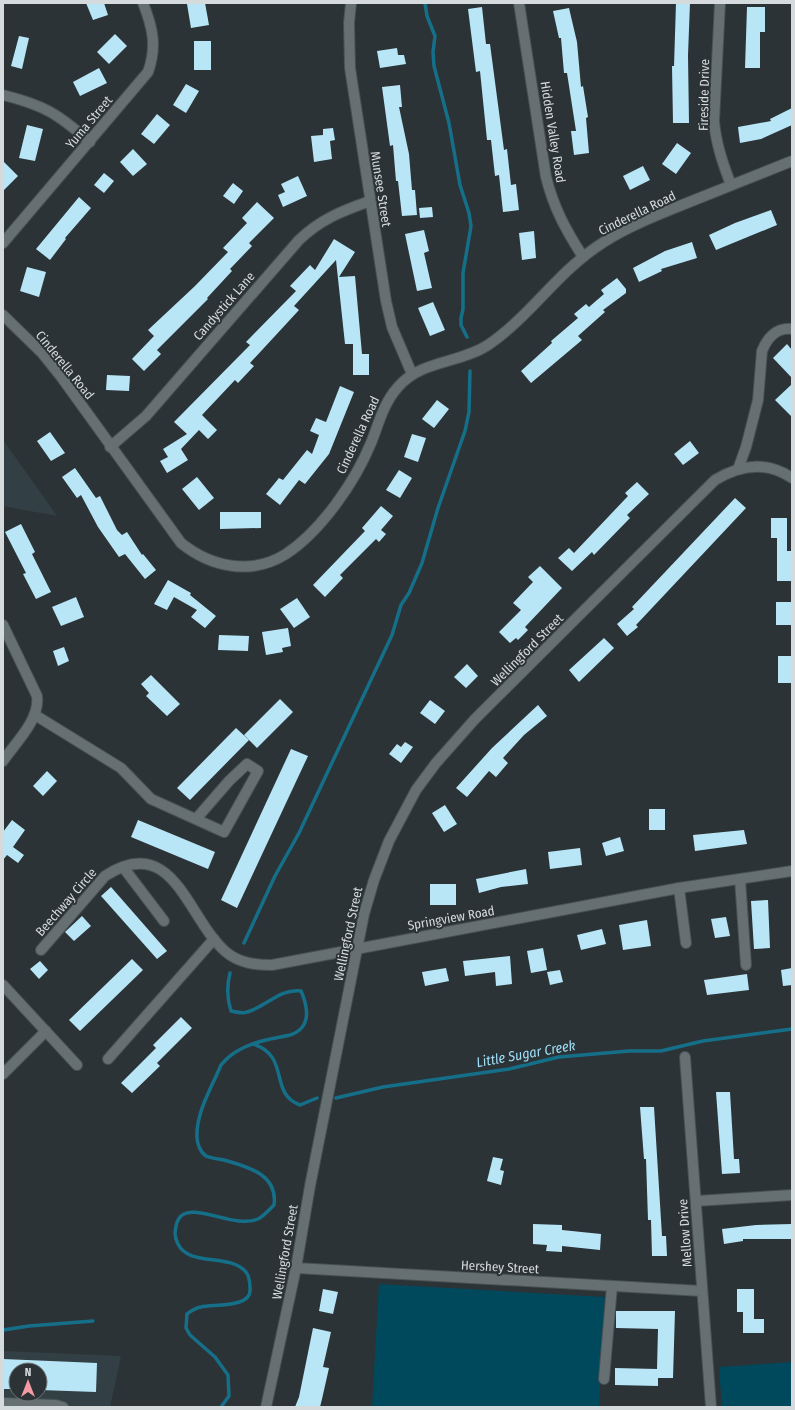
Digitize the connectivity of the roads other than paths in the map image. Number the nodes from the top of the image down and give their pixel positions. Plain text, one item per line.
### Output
1 (143, 3) edge
2 (351, 3) edge
3 (519, 3) edge
4 (720, 3) edge
5 (3, 96) edge
6 (90, 142) junction
7 (792, 161) edge
8 (730, 185) junction
9 (370, 201) junction
10 (3, 243) edge
11 (583, 257) junction
12 (3, 315) edge
13 (792, 329) edge
14 (412, 374) junction
15 (110, 447) junction
16 (738, 469) junction
17 (792, 478) edge
18 (3, 625) edge
19 (35, 715) junction
20 (3, 761) edge
21 (196, 819) junction
22 (123, 867) junction
23 (156, 867) joint
24 (792, 871) edge
25 (740, 879) junction
26 (679, 888) junction
27 (164, 921) dead end
28 (214, 939) junction
29 (686, 943) dead end
30 (358, 948) junction
31 (42, 950) dead end
32 (746, 965) dead end
33 (3, 985) edge
34 (46, 1031) junction
35 (685, 1057) dead end
36 (108, 1059) dead end
37 (77, 1065) dead end
38 (3, 1074) edge
39 (792, 1195) edge
40 (696, 1201) junction
41 (296, 1268) junction
42 (612, 1286) junction
43 (702, 1291) junction
44 (604, 1379) dead end
45 (3, 1403) edge
46 (63, 1407) edge
47 (266, 1407) edge
48 (711, 1407) edge

1 - 6 street, Yuma Street
2 - 9 street, Munsee Street
3 - 11 street, Hidden Valley Road
4 - 8 street, Fireside Drive
5 - 6 street
6 - 10 street, Yuma Street
7 - 8 street, Cinderella Road
8 - 11 street, Cinderella Road
9 - 14 street, Munsee Street
9 - 15 street, Candystick Lane
11 - 14 street, Cinderella Road
12 - 15 street, Cinderella Road
13 - 16 street
14 - 15 street, Cinderella Road
16 - 17 street, Wellingford Street
16 - 30 street, Wellingford Street
18 - 19 street
19 - 20 street
19 - 21 street
21 - 21 street
22 - 23 street, Beechway Circle
22 - 27 street
22 - 31 street, Beechway Circle
23 - 28 street, Springview Road
24 - 25 street, Springview Road
25 - 26 street, Springview Road
25 - 32 street
26 - 29 street
26 - 30 street, Springview Road
28 - 30 street, Springview Road
28 - 36 street
30 - 41 street, Wellingford Street
33 - 34 street
34 - 37 street
34 - 38 street
35 - 40 street, Mellow Drive
39 - 40 street
40 - 43 street, Mellow Drive
41 - 42 street, Hershey Street
41 - 47 street, Wellingford Street
42 - 43 street, Hershey Street
42 - 44 street
43 - 48 street, Mellow Drive
45 - 46 street

